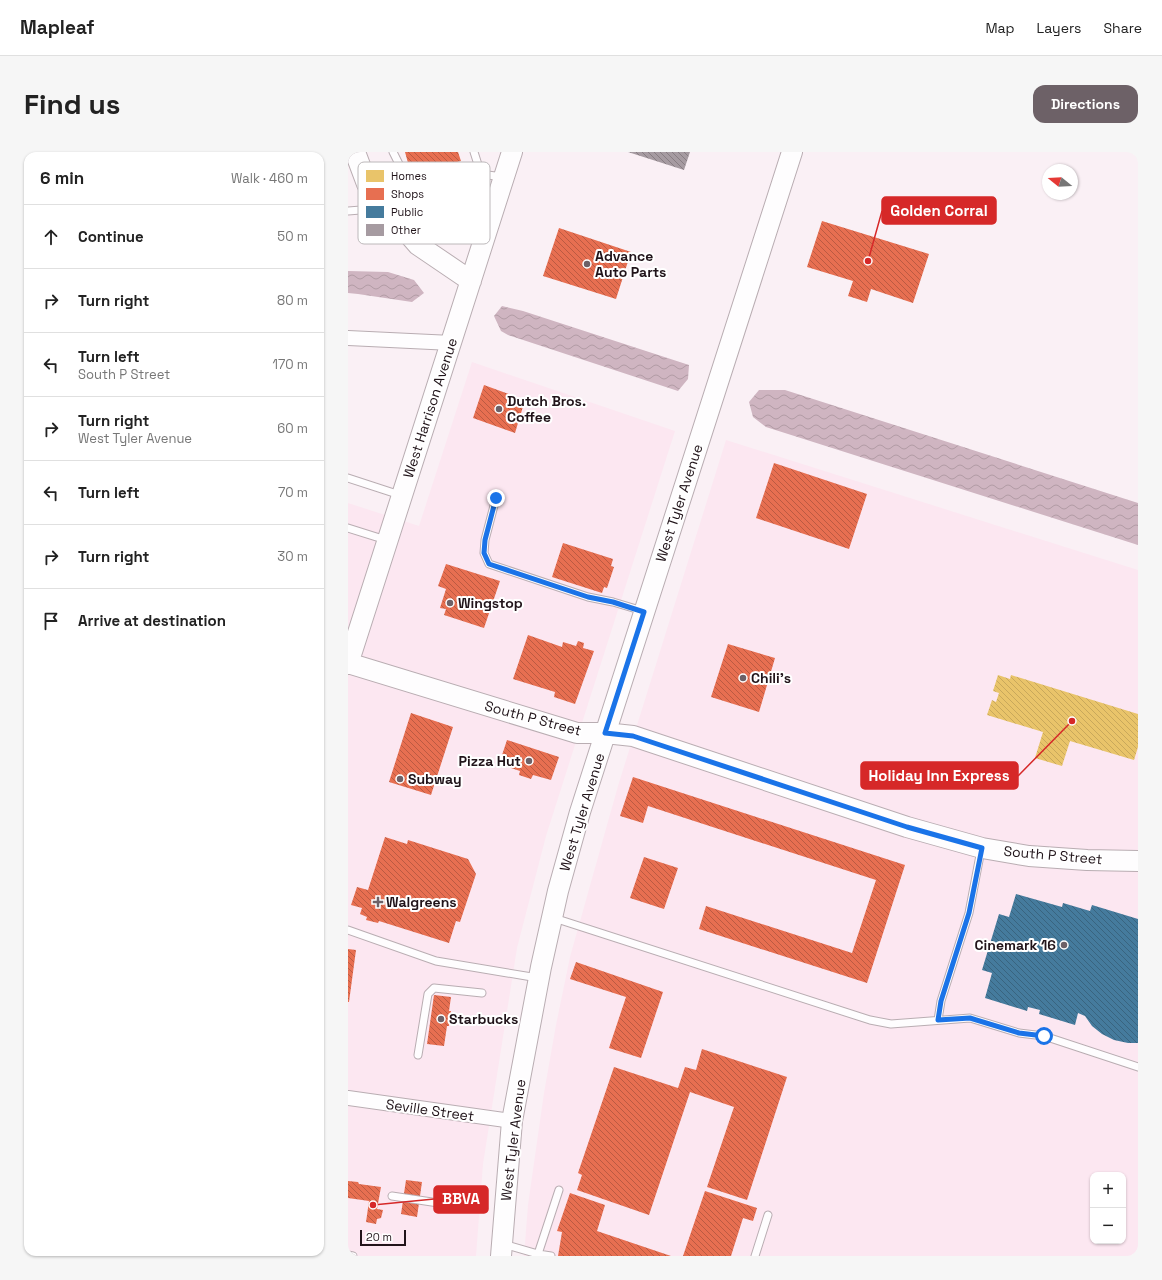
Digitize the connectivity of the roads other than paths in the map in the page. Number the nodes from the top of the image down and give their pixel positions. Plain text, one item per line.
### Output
1 (356, 152) edge
2 (393, 152) edge
3 (474, 152) edge
4 (512, 152) edge
5 (792, 152) edge
6 (359, 162) edge
7 (398, 162) edge
8 (477, 162) edge
9 (490, 176) edge
10 (504, 178) junction
11 (358, 210) edge
12 (348, 211) edge
13 (490, 222) edge
14 (417, 244) edge
15 (483, 244) edge
16 (471, 281) junction
17 (348, 338) edge
18 (452, 343) junction
19 (348, 478) edge
20 (402, 496) junction
21 (496, 498) dead end
22 (348, 528) edge
23 (388, 541) junction
24 (644, 612) junction
25 (348, 664) edge
26 (605, 733) junction
27 (982, 848) junction
28 (1138, 860) edge
29 (552, 918) junction
30 (348, 930) edge
31 (539, 978) junction
32 (482, 994) dead end
33 (938, 1020) junction
34 (418, 1055) dead end
35 (1138, 1067) edge
36 (348, 1098) edge
37 (512, 1121) junction
38 (559, 1190) dead end
39 (392, 1196) dead end
40 (465, 1207) dead end
41 (768, 1215) dead end
42 (501, 1250) edge
43 (348, 1255) edge
44 (538, 1255) edge
45 (353, 1256) edge
46 (551, 1256) edge
47 (755, 1256) edge

1 - 6 main road
2 - 7 lane
3 - 8 lane
4 - 10 main road, West Harrison Avenue
5 - 24 main road, West Tyler Avenue
9 - 10 lane
10 - 13 main road, West Harrison Avenue
11 - 12 lane
14 - 16 main road
15 - 16 main road, West Harrison Avenue
16 - 18 main road, West Harrison Avenue
17 - 18 street
18 - 20 main road, West Harrison Avenue
19 - 20 lane
20 - 23 main road, West Harrison Avenue
21 - 24 lane
22 - 23 lane
23 - 25 main road, West Harrison Avenue
24 - 26 main road, West Tyler Avenue
25 - 26 main road, South P Street
26 - 27 main road, South P Street
26 - 29 main road, West Tyler Avenue
27 - 28 main road, South P Street
27 - 33 lane
29 - 31 main road, West Tyler Avenue
29 - 33 lane
30 - 31 lane
31 - 37 main road, West Tyler Avenue
32 - 34 lane
33 - 35 lane
36 - 37 street, Seville Street
37 - 42 main road, West Tyler Avenue
38 - 44 lane
39 - 40 lane
41 - 47 lane
42 - 44 lane
43 - 45 lane
44 - 46 lane

